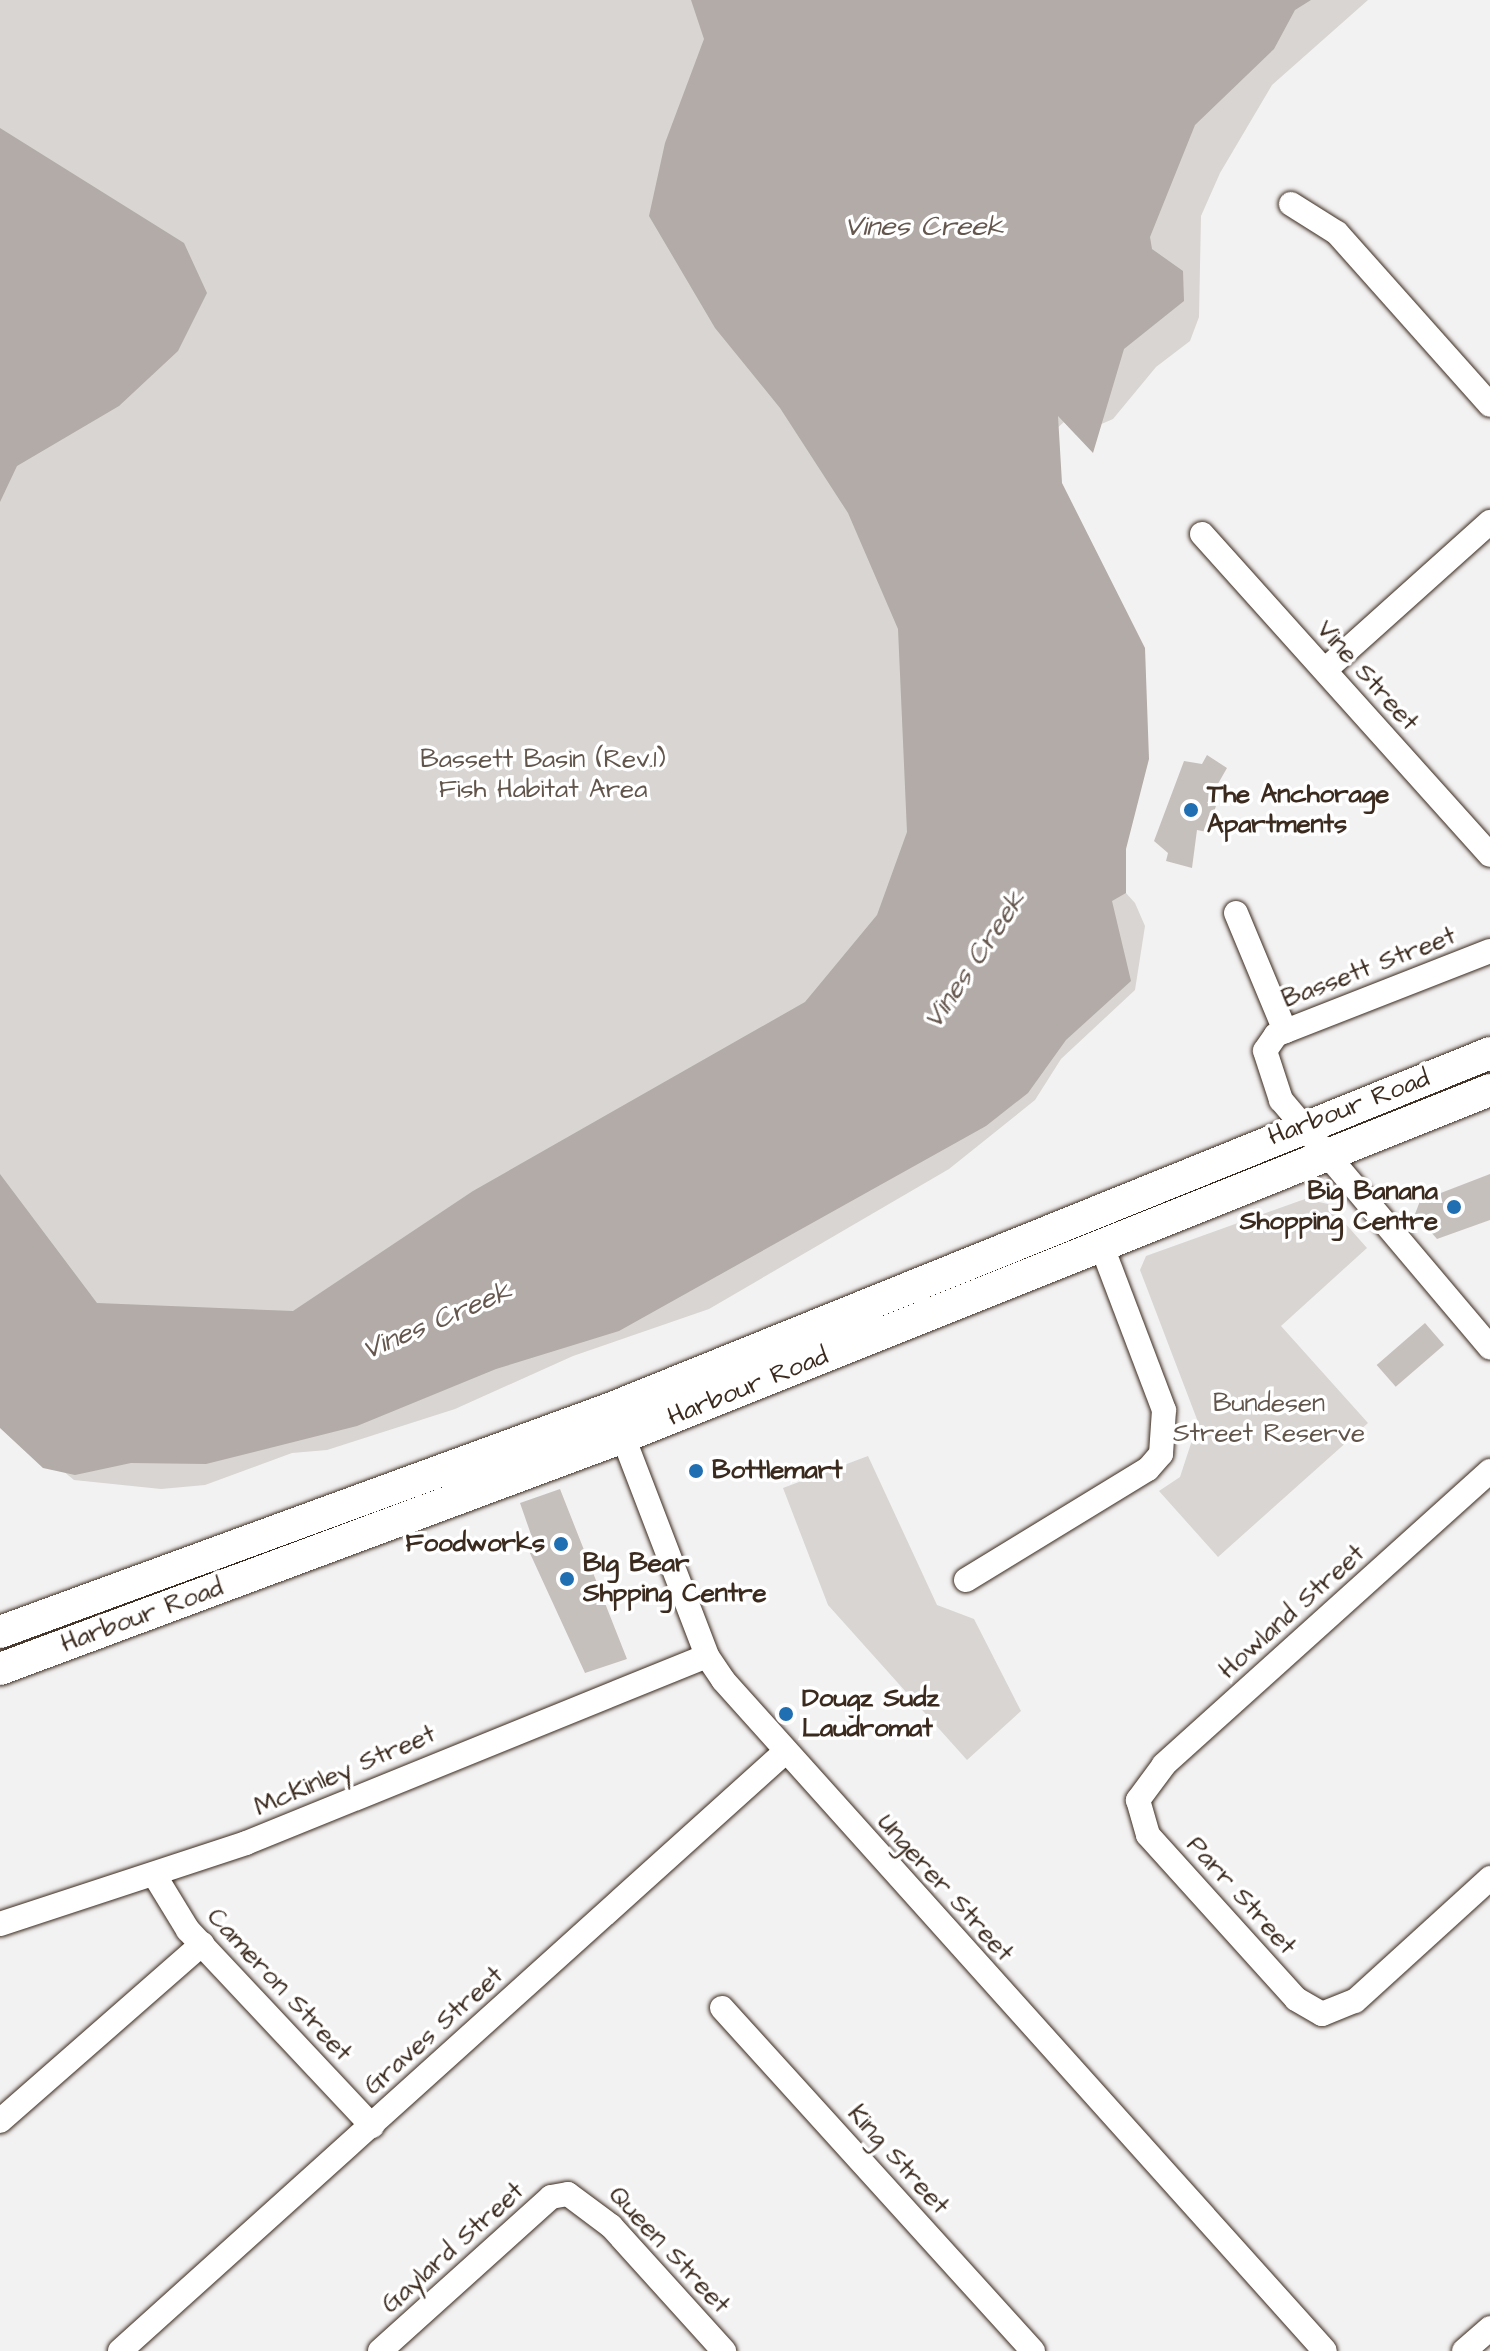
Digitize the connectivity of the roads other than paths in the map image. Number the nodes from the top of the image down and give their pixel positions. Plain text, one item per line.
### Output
1 (1291, 204) dead end
2 (1490, 405) edge
3 (1490, 522) edge
4 (1202, 534) dead end
5 (1325, 670) junction
6 (1490, 855) edge
7 (1236, 913) dead end
8 (1490, 951) edge
9 (1285, 1031) junction
10 (1490, 1053) edge
11 (1490, 1090) edge
12 (1300, 1125) junction
13 (1323, 1155) junction
14 (1101, 1244) junction
15 (1490, 1347) edge
16 (618, 1422) junction
17 (1490, 1471) edge
18 (966, 1580) dead end
19 (0, 1632) edge
20 (707, 1656) junction
21 (0, 1669) edge
22 (785, 1752) junction
23 (1138, 1800) joint
24 (155, 1876) junction
25 (1490, 1878) edge
26 (0, 1924) edge
27 (202, 1944) junction
28 (722, 2008) dead end
29 (0, 2121) edge
30 (372, 2126) junction
31 (568, 2194) joint
32 (1490, 2328) edge
33 (120, 2351) edge
34 (380, 2351) edge
35 (724, 2351) edge
36 (1033, 2351) edge
37 (1325, 2351) edge
38 (1464, 2351) edge

1 - 2 street
3 - 5 street
4 - 5 street, Vine Street
5 - 6 street, Vine Street
7 - 9 street
8 - 9 street, Bassett Street
9 - 12 street, Bassett Street
10 - 12 main road, Harbour Road
11 - 13 main road, Harbour Road
12 - 13 street, Bassett Street
12 - 16 main road, Harbour Road
13 - 14 main road, Harbour Road
13 - 15 street, Bassett Street
14 - 16 main road, Harbour Road
14 - 18 street
16 - 19 main road, Harbour Road
16 - 20 street, Ungerer Street
16 - 21 main road, Harbour Road
17 - 23 street, Howland Street
20 - 22 street, Ungerer Street
20 - 24 street, McKinley Street
22 - 30 street, Graves Street
22 - 37 street, Ungerer Street
23 - 25 street, Parr Street
24 - 26 street, McKinley Street
24 - 27 street, Cameron Street
27 - 29 street
27 - 30 street, Cameron Street
28 - 36 street, King Street
30 - 33 street, Graves Street
31 - 34 street, Gaylard Street
31 - 35 street, Queen Street
32 - 38 street

